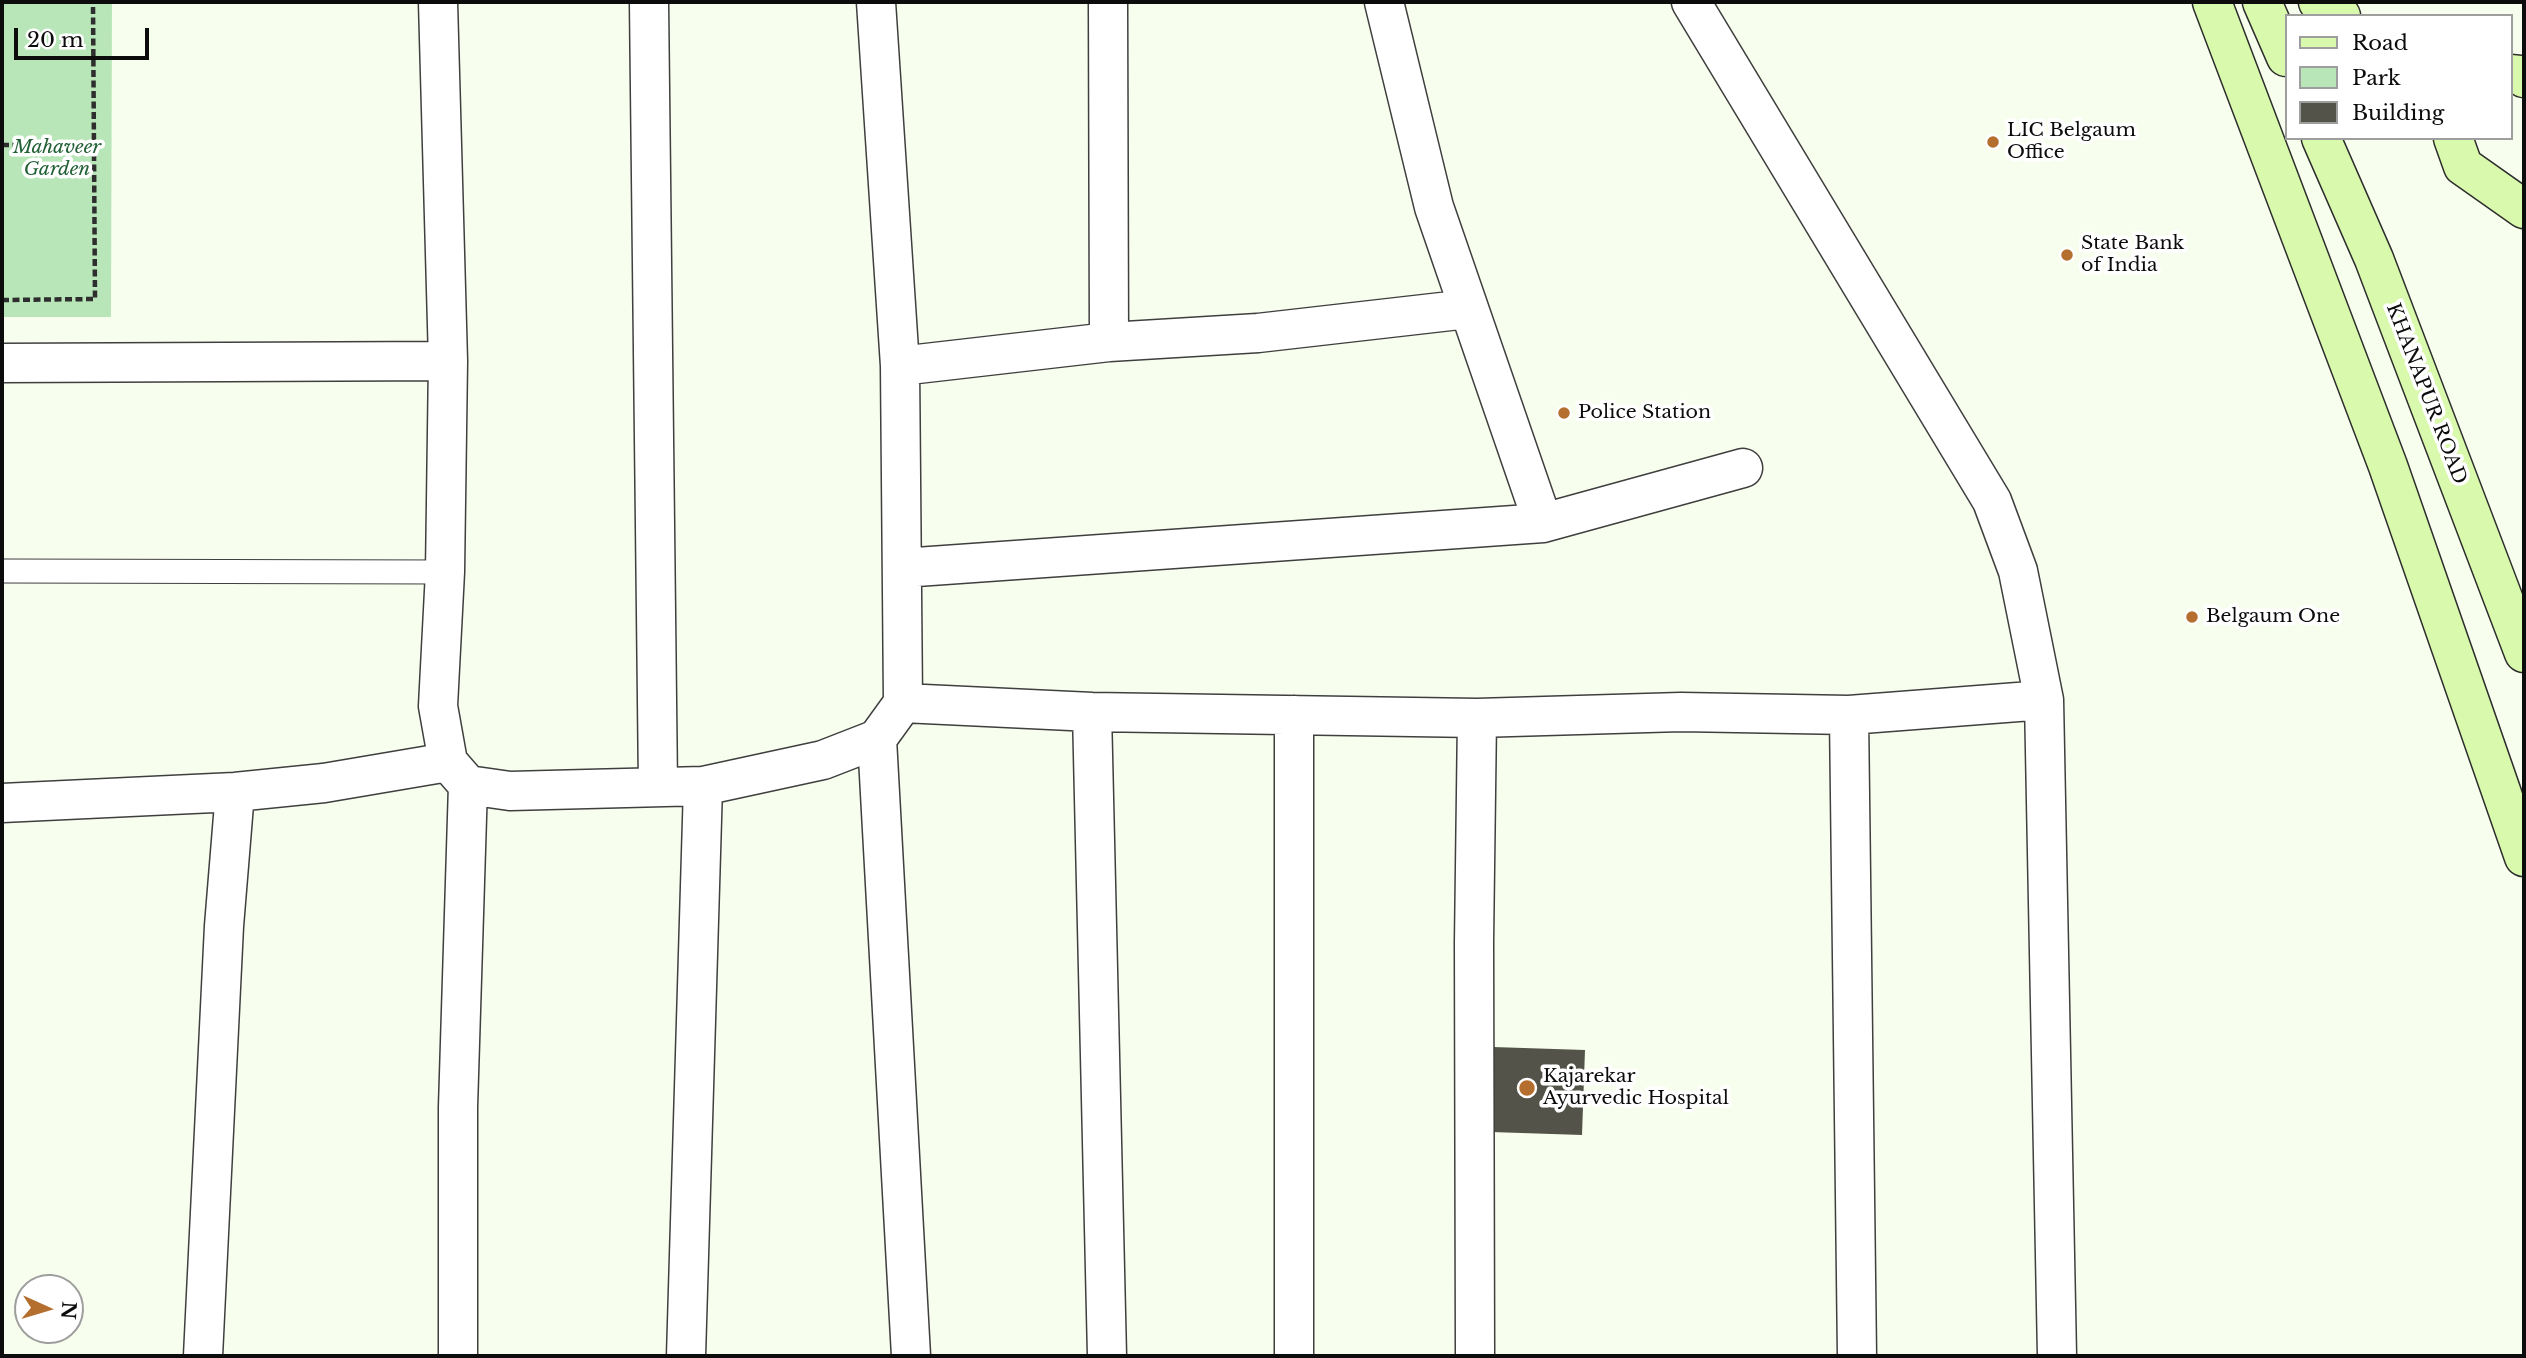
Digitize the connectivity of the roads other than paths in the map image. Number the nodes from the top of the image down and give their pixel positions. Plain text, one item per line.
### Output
1 (438, 2) edge
2 (649, 2) edge
3 (876, 2) edge
4 (1108, 2) edge
5 (1384, 2) edge
6 (1691, 2) edge
7 (2212, 2) edge
8 (2262, 2) edge
9 (2318, 2) edge
10 (2338, 14) edge
11 (2284, 52) edge
12 (2323, 140) edge
13 (2458, 152) edge
14 (2524, 209) edge
15 (1468, 309) junction
16 (1109, 342) junction
17 (448, 361) junction
18 (2, 363) edge
19 (900, 366) junction
20 (1743, 468) dead end
21 (1544, 523) junction
22 (902, 568) junction
23 (2, 571) edge
24 (445, 572) junction
25 (2524, 653) edge
26 (2044, 700) junction
27 (903, 704) junction
28 (1092, 712) junction
29 (1294, 715) junction
30 (1849, 715) junction
31 (1478, 718) junction
32 (877, 739) junction
33 (458, 774) junction
34 (703, 786) junction
35 (658, 787) junction
36 (235, 792) junction
37 (2, 803) edge
38 (2524, 857) edge
39 (203, 1356) edge
40 (458, 1356) edge
41 (687, 1356) edge
42 (911, 1356) edge
43 (1107, 1356) edge
44 (1294, 1356) edge
45 (1475, 1356) edge
46 (1857, 1356) edge
47 (2057, 1356) edge

1 - 17 street
2 - 35 street
3 - 19 street
4 - 16 street
5 - 15 street
6 - 26 street
7 - 38 main road
8 - 11 main road
9 - 10 main road
12 - 25 main road, KHANAPUR ROAD
13 - 14 main road
15 - 16 street
15 - 21 street
16 - 19 street
17 - 18 street
17 - 24 street
19 - 22 street
20 - 21 street
21 - 22 street
22 - 27 street
23 - 24 lane
24 - 33 street
26 - 30 street
26 - 47 street
27 - 28 street
27 - 32 street
28 - 29 street
28 - 43 street
29 - 31 street
29 - 44 street
30 - 31 street
30 - 46 street
31 - 45 street
32 - 34 street
32 - 42 street
33 - 35 street
33 - 36 street
33 - 40 street
34 - 35 street
34 - 41 street
36 - 37 street
36 - 39 street

